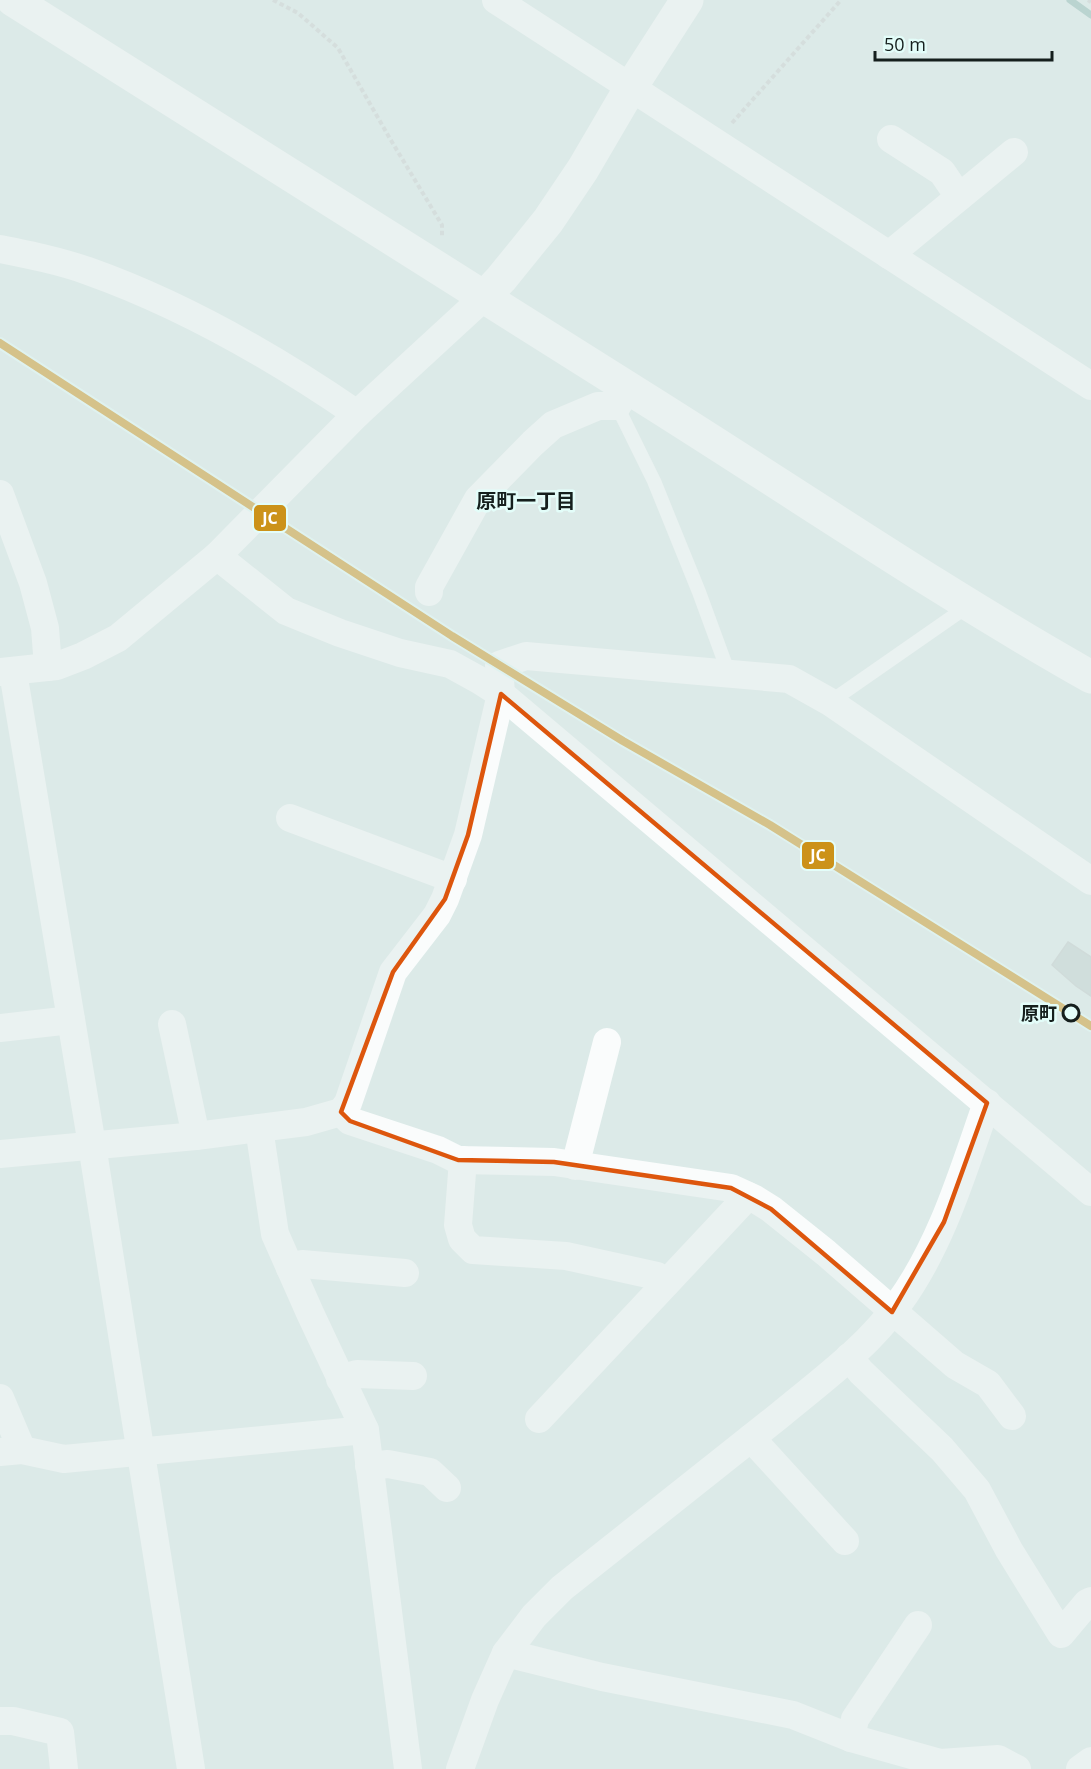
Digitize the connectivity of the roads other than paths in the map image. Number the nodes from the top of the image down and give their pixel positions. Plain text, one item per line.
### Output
1 (14, 0) edge
2 (496, 0) edge
3 (687, 0) edge
4 (632, 87) junction
5 (891, 139) dead end
6 (1014, 152) dead end
7 (959, 198) junction
8 (0, 249) edge
9 (890, 255) junction
10 (483, 298) junction
11 (1091, 386) edge
12 (622, 397) junction
13 (357, 414) junction
14 (0, 494) edge
15 (217, 556) junction
16 (429, 592) dead end
17 (969, 605) junction
18 (48, 667) junction
19 (6, 672) edge
20 (727, 674) junction
21 (1091, 677) edge
22 (501, 694) junction
23 (830, 702) junction
24 (290, 818) dead end
25 (453, 879) junction
26 (1091, 881) edge
27 (71, 1020) junction
28 (172, 1024) dead end
29 (0, 1028) edge
30 (607, 1042) dead end
31 (987, 1103) junction
32 (341, 1112) junction
33 (259, 1128) junction
34 (196, 1136) junction
35 (92, 1145) junction
36 (0, 1154) edge
37 (463, 1160) junction
38 (575, 1166) junction
39 (1091, 1192) edge
40 (748, 1196) junction
41 (290, 1268) junction
42 (405, 1273) dead end
43 (666, 1283) junction
44 (892, 1312) junction
45 (849, 1357) junction
46 (413, 1376) dead end
47 (340, 1379) junction
48 (0, 1398) edge
49 (1012, 1416) dead end
50 (539, 1419) dead end
51 (365, 1430) junction
52 (751, 1438) junction
53 (11, 1451) edge
54 (141, 1452) junction
55 (369, 1466) junction
56 (447, 1488) dead end
57 (845, 1541) dead end
58 (1091, 1601) edge
59 (918, 1624) dead end
60 (506, 1653) junction
61 (0, 1721) edge
62 (851, 1738) junction
63 (1091, 1761) edge
64 (64, 1769) edge
65 (191, 1769) edge
66 (408, 1769) edge
67 (460, 1769) edge
68 (1017, 1769) edge
69 (1080, 1769) edge

1 - 10 main road
2 - 4 street
3 - 4 main road
4 - 9 street
4 - 10 main road
5 - 7 street
6 - 7 street
7 - 9 street
8 - 13 street
9 - 11 street
10 - 12 main road
10 - 13 street
12 - 16 street
12 - 17 main road
12 - 20 lane
13 - 15 street
14 - 18 street
15 - 18 street
15 - 22 street
17 - 21 main road
17 - 23 lane
18 - 19 street
19 - 27 street
20 - 22 street
20 - 23 street
22 - 25 street
22 - 31 street
23 - 26 street
24 - 25 street
25 - 32 street
27 - 29 street
27 - 35 street
28 - 34 street
30 - 38 street
31 - 39 street
31 - 44 street
32 - 33 street
32 - 37 street
33 - 34 street
33 - 41 street
34 - 35 street
35 - 36 street
35 - 54 street
37 - 38 street
37 - 43 street
38 - 40 street
40 - 43 street
40 - 44 street
41 - 42 street
41 - 47 street
43 - 50 street
44 - 45 street
44 - 49 street
45 - 52 street
45 - 58 street
46 - 47 street
47 - 51 street
48 - 53 street
51 - 54 street
51 - 55 street
52 - 57 street
52 - 60 street
53 - 54 street
54 - 65 street
55 - 56 street
55 - 66 street
59 - 62 street
60 - 62 street
60 - 67 street
61 - 64 street
62 - 68 street
63 - 69 street

